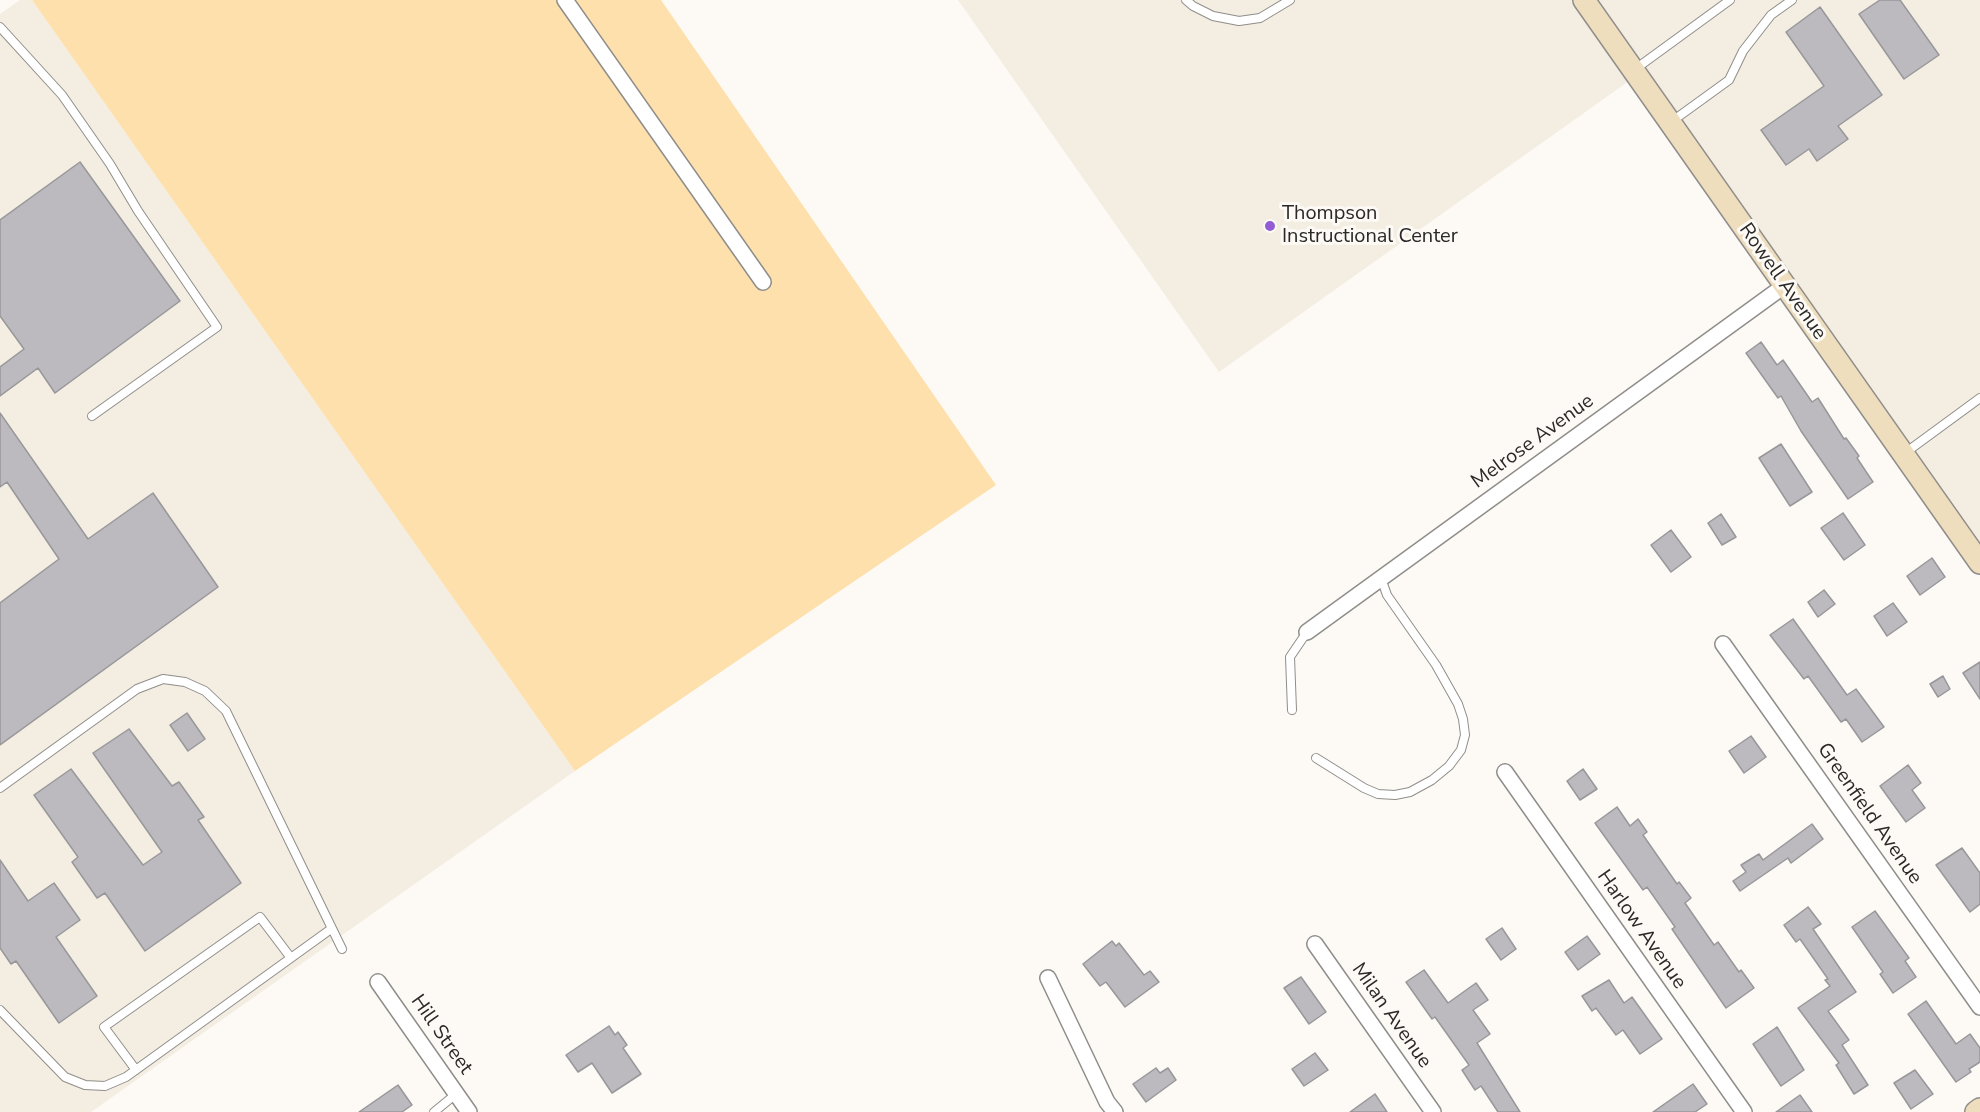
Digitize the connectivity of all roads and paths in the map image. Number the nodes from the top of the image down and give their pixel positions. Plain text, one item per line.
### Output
1 (565, 0) edge
2 (1186, 0) edge
3 (1290, 0) edge
4 (1584, 0) edge
5 (1730, 0) edge
6 (1792, 0) edge
7 (0, 27) edge
8 (1633, 71) junction
9 (1669, 123) junction
10 (763, 282) dead end
11 (1784, 286) junction
12 (1980, 398) edge
13 (92, 417) dead end
14 (1904, 453) junction
15 (1980, 563) edge
16 (1381, 578) junction
17 (1307, 632) joint
18 (1723, 644) dead end
19 (1292, 710) dead end
20 (1316, 758) dead end
21 (1505, 772) dead end
22 (0, 788) edge
23 (331, 929) junction
24 (1315, 945) dead end
25 (342, 950) dead end
26 (291, 958) junction
27 (1048, 978) dead end
28 (378, 982) dead end
29 (1980, 1007) edge
30 (0, 1010) edge
31 (136, 1070) junction
32 (456, 1094) junction
33 (1980, 1109) edge
34 (434, 1112) edge
35 (469, 1112) edge
36 (1114, 1112) edge
37 (1433, 1112) edge
38 (1744, 1112) edge
39 (1976, 1112) edge

1 - 10 street
2 - 3 lane
4 - 8 street, Rowell Avenue
5 - 8 lane
6 - 9 lane
7 - 13 lane
8 - 9 street, Rowell Avenue
9 - 11 street, Rowell Avenue
11 - 14 street, Rowell Avenue
11 - 16 street, Melrose Avenue
12 - 14 lane
14 - 15 street, Rowell Avenue
16 - 17 street, Melrose Avenue
16 - 20 lane
17 - 19 lane
18 - 29 street, Greenfield Avenue
21 - 38 street, Harlow Avenue
22 - 23 lane
23 - 25 lane
23 - 26 lane
24 - 37 street, Milan Avenue
26 - 31 lane
26 - 31 lane
27 - 36 street
28 - 32 street, Hill Street
30 - 31 lane
32 - 34 lane
32 - 35 street, Hill Street
33 - 39 street

